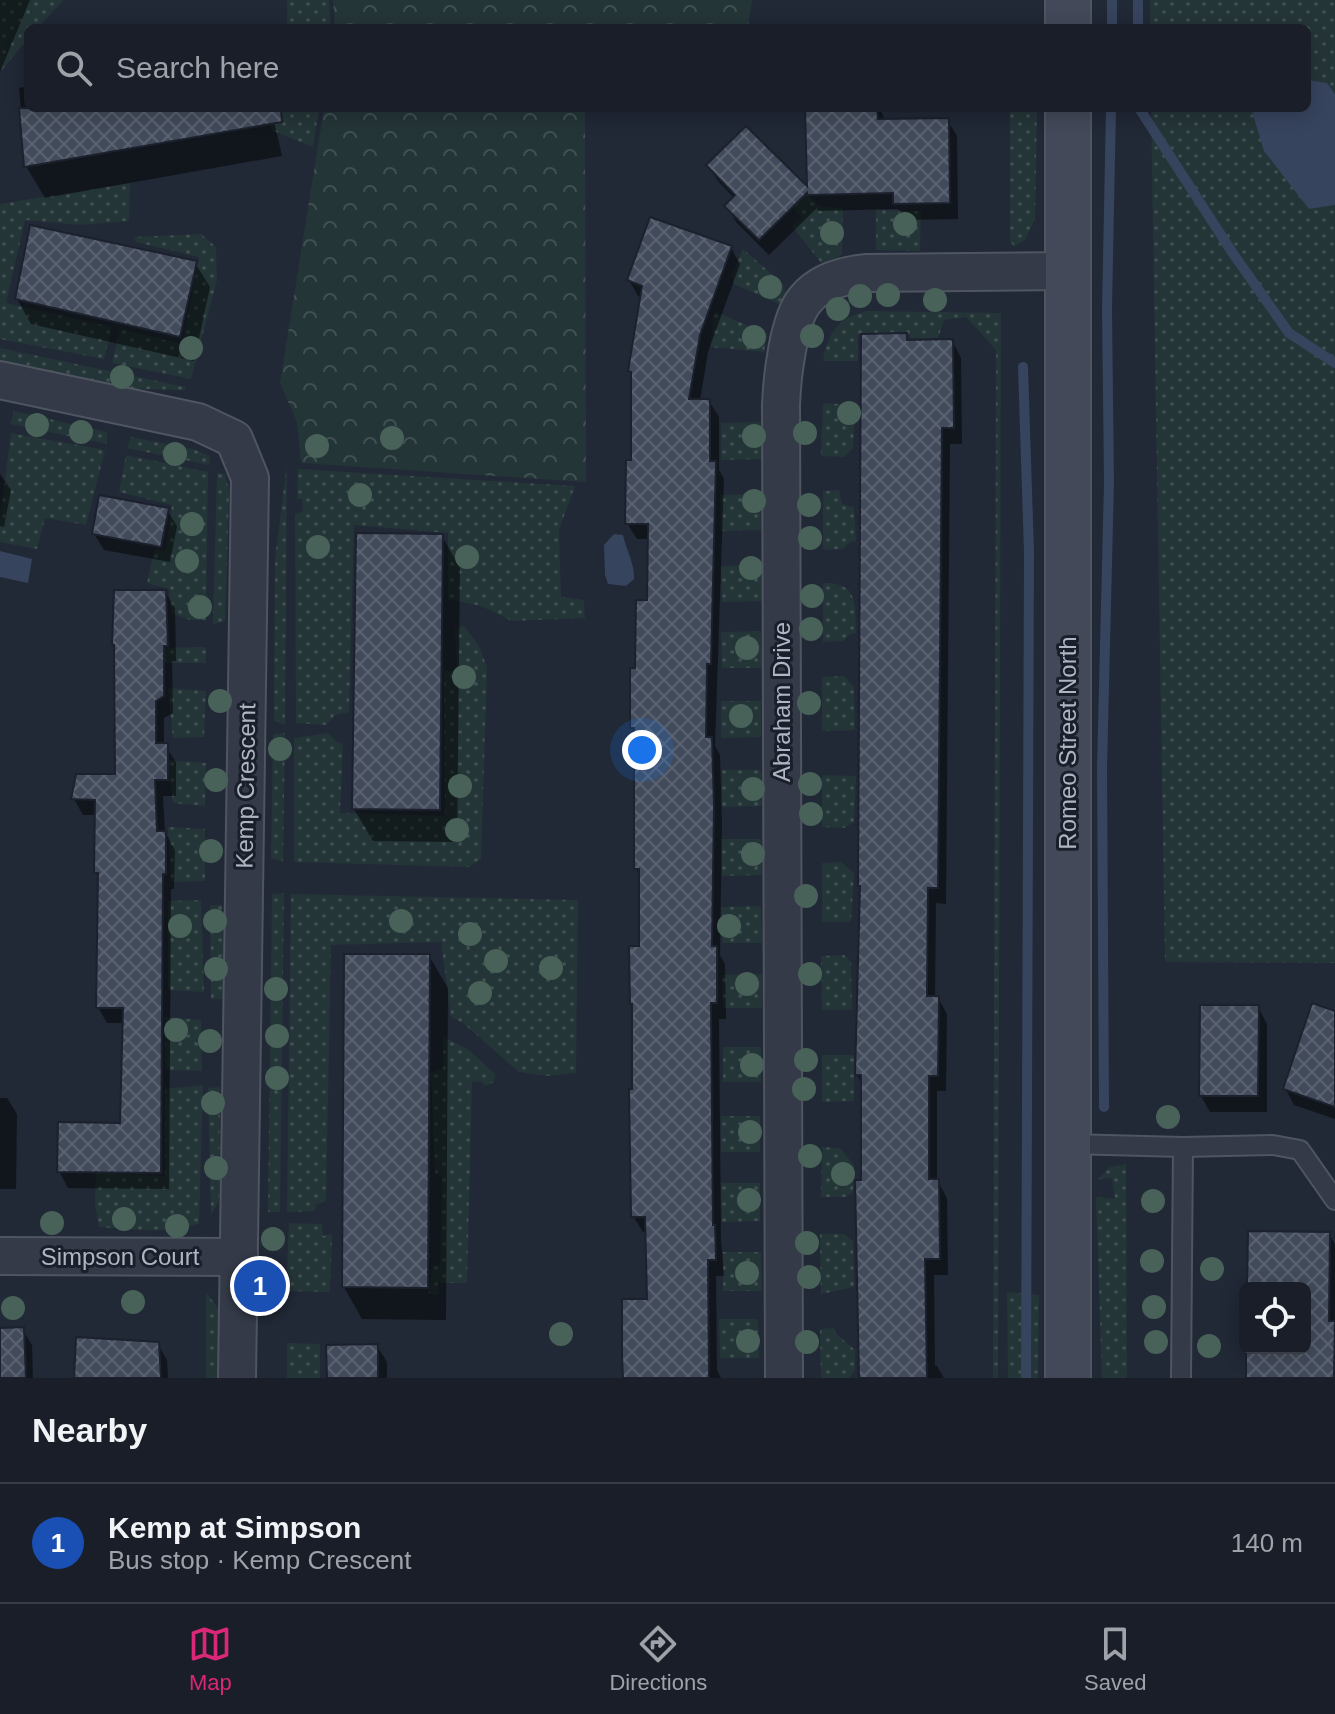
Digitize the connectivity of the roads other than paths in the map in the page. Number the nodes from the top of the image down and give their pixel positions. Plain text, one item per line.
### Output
1 (1068, 0) edge
2 (1068, 24) edge
3 (1068, 112) edge
4 (1068, 271) junction
5 (0, 380) edge
6 (1068, 1144) junction
7 (1183, 1147) junction
8 (1335, 1200) edge
9 (0, 1256) edge
10 (239, 1257) junction
11 (237, 1378) edge
12 (784, 1378) edge
13 (1068, 1378) edge
14 (1181, 1378) edge

1 - 2 main road
3 - 4 main road, Romeo Street North
4 - 6 main road, Romeo Street North
4 - 12 street, Abraham Drive
5 - 10 street, Kemp Crescent
6 - 7 lane
6 - 13 main road, Romeo Street North
7 - 8 lane
7 - 14 lane
9 - 10 street, Simpson Court
10 - 11 street, Kemp Crescent

